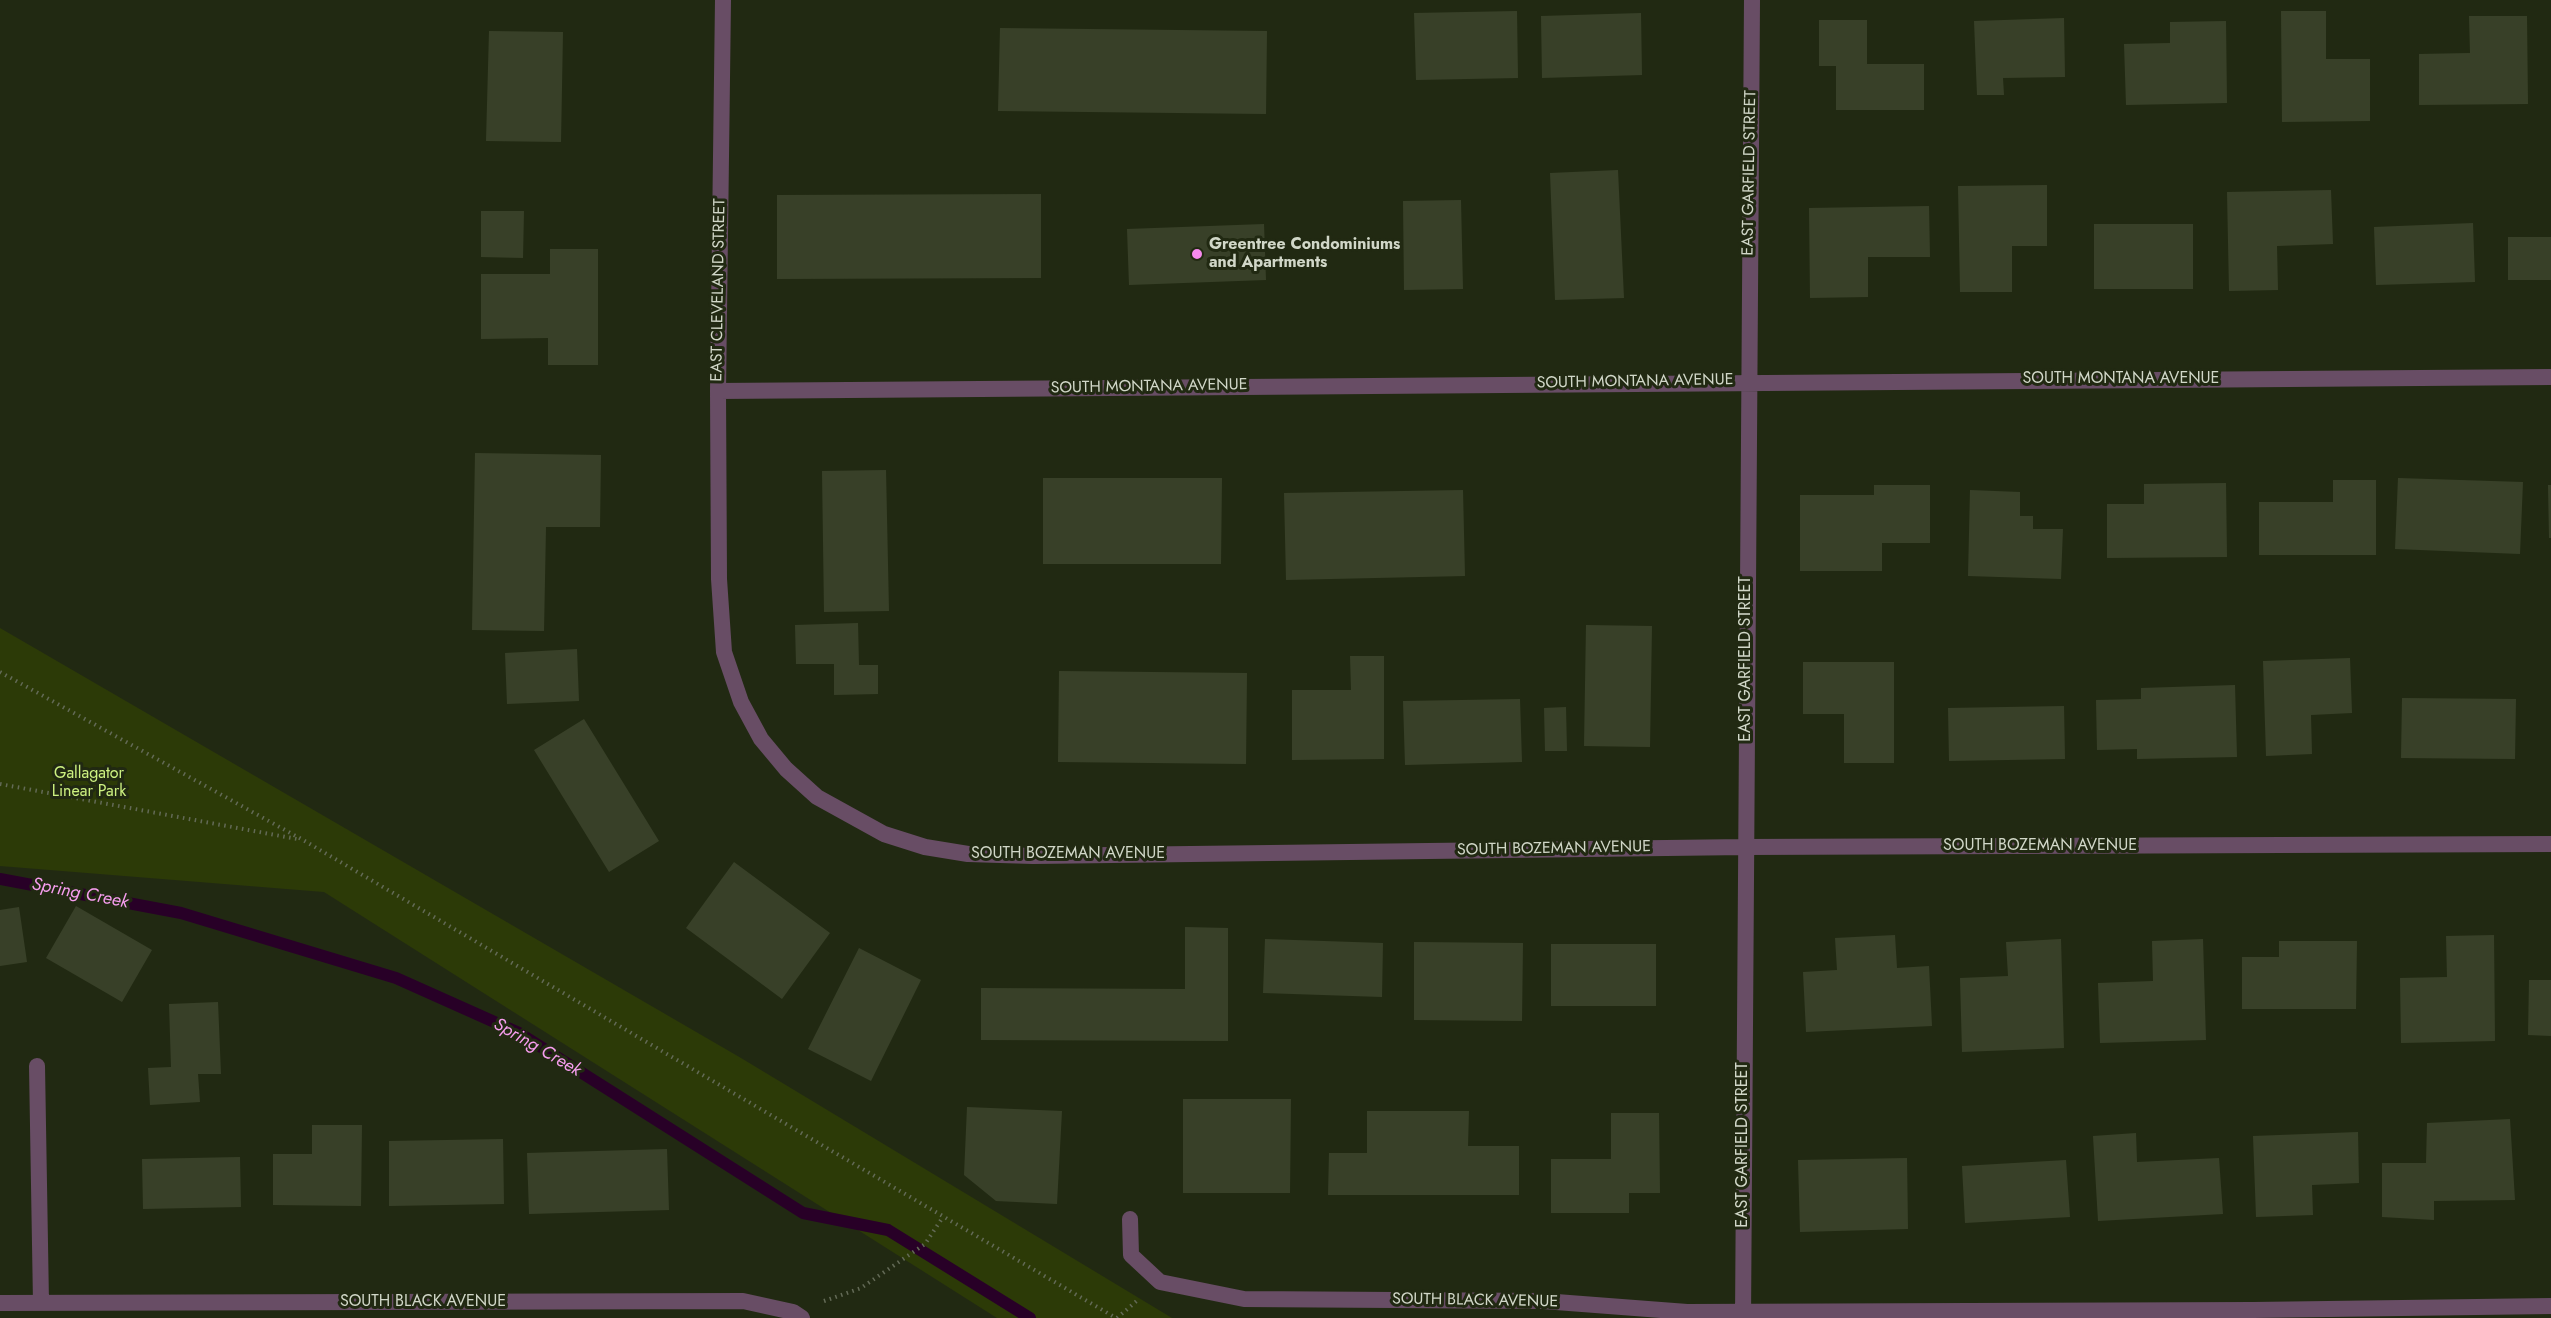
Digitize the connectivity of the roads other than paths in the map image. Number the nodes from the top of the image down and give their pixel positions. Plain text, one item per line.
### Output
1 (723, 0) edge
2 (1752, 0) edge
3 (2551, 377) edge
4 (1748, 381) junction
5 (718, 391) junction
6 (719, 579) joint
7 (2551, 844) edge
8 (1745, 847) junction
9 (37, 1066) dead end
10 (1130, 1219) dead end
11 (0, 1303) edge
12 (41, 1303) junction
13 (2551, 1306) edge
14 (2253, 1314) edge
15 (1743, 1315) edge
16 (802, 1318) edge

1 - 5 street, EAST CLEVELAND STREET
2 - 4 street, EAST GARFIELD STREET
3 - 4 street, SOUTH MONTANA AVENUE
4 - 5 street, SOUTH MONTANA AVENUE
4 - 8 street, EAST GARFIELD STREET
5 - 6 street, EAST CLEVELAND STREET
6 - 8 street, SOUTH BOZEMAN AVENUE
7 - 8 street, SOUTH BOZEMAN AVENUE
8 - 15 street, EAST GARFIELD STREET
9 - 12 street
10 - 15 street, SOUTH BLACK AVENUE
11 - 12 street, SOUTH BLACK AVENUE
12 - 16 street, SOUTH BLACK AVENUE
13 - 14 street, SOUTH BLACK AVENUE
14 - 15 street, SOUTH BLACK AVENUE

